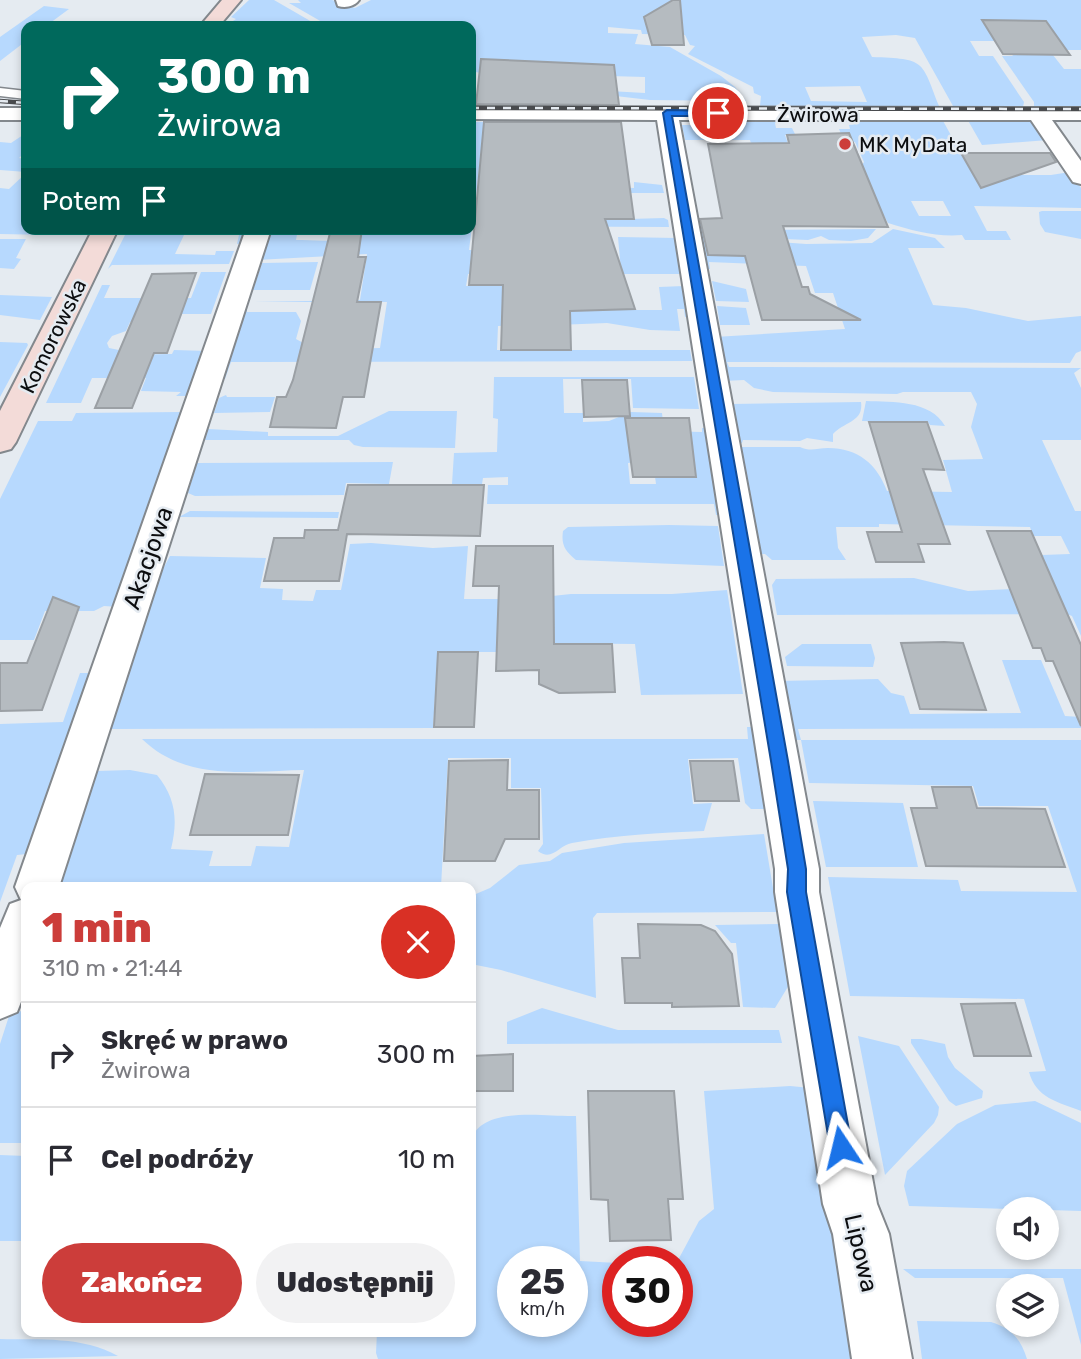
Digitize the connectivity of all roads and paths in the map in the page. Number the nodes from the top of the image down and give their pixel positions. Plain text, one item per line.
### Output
1 (232, 0) edge
2 (213, 21) edge
3 (0, 92) edge
4 (21, 94) edge
5 (476, 113) edge
6 (667, 113) junction
7 (0, 114) edge
8 (21, 114) edge
9 (1037, 114) junction
10 (1081, 114) edge
11 (1081, 177) edge
12 (103, 235) edge
13 (257, 235) edge
14 (7, 416) edge
15 (0, 442) edge
16 (39, 882) edge
17 (21, 934) edge
18 (0, 996) edge
19 (882, 1359) edge

1 - 2 street
3 - 4 lane
5 - 6 street, Żwirowa
6 - 9 street, Żwirowa
6 - 19 street, Lipowa
7 - 8 street
9 - 10 street, Żwirowa
9 - 11 street
12 - 14 street, Komorowska
13 - 16 street, Akacjowa
14 - 15 street, Komorowska
17 - 18 street

